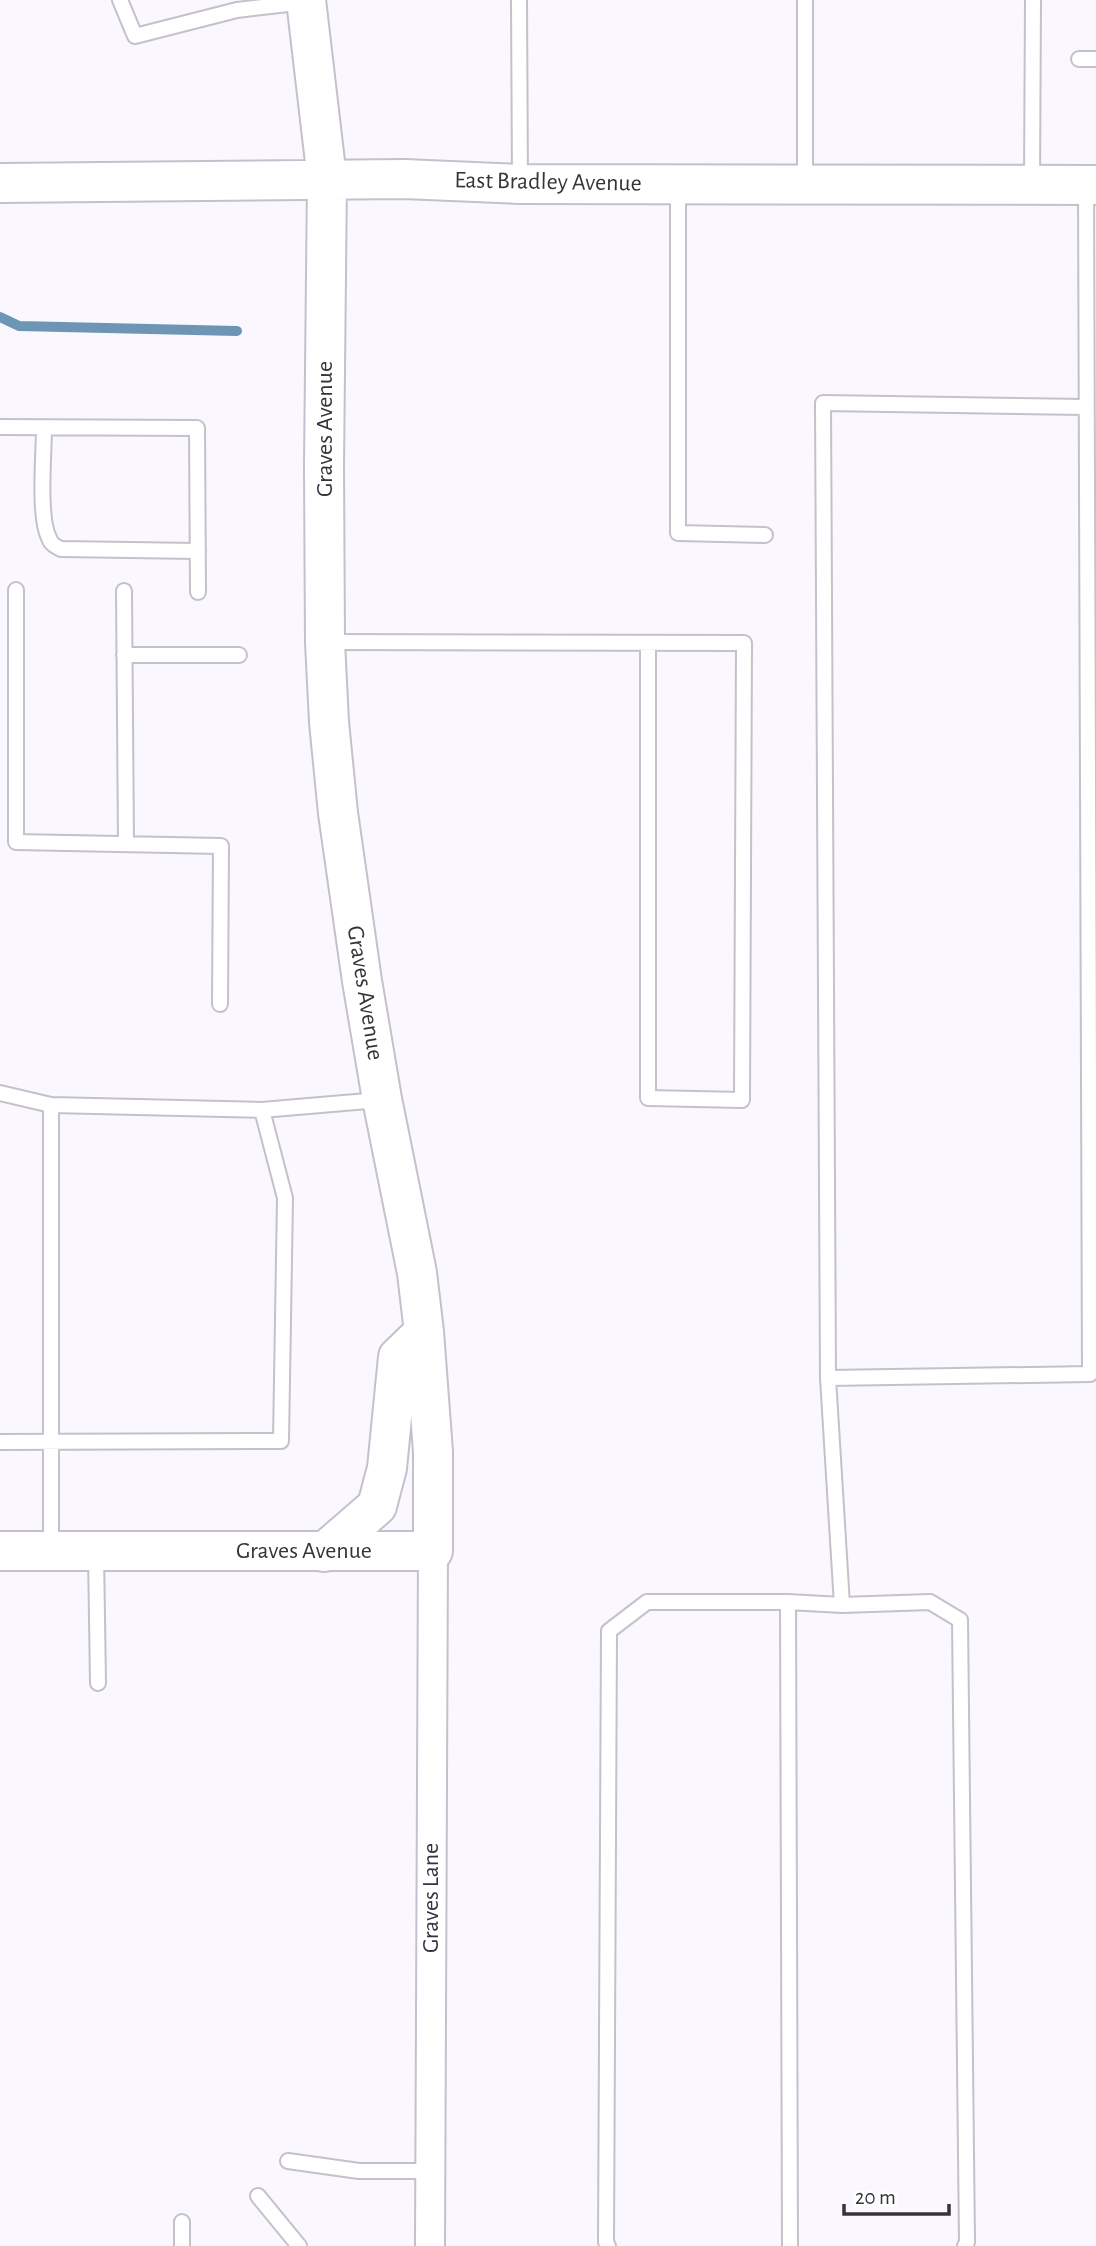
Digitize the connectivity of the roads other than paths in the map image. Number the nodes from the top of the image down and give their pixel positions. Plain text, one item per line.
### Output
1 (120, 0) edge
2 (519, 0) edge
3 (805, 0) edge
4 (1032, 0) edge
5 (306, 1) edge
6 (1079, 59) dead end
7 (1096, 59) edge
8 (327, 179) junction
9 (0, 183) edge
10 (678, 183) junction
11 (520, 184) junction
12 (805, 185) junction
13 (1032, 185) junction
14 (1091, 185) edge
15 (1086, 407) junction
16 (0, 427) edge
17 (44, 428) junction
18 (765, 535) dead end
19 (198, 551) junction
20 (16, 590) dead end
21 (124, 591) dead end
22 (198, 592) dead end
23 (325, 642) junction
24 (648, 643) junction
25 (124, 655) junction
26 (239, 655) dead end
27 (126, 844) junction
28 (220, 1004) dead end
29 (0, 1093) edge
30 (382, 1099) junction
31 (51, 1105) junction
32 (262, 1110) junction
33 (424, 1332) junction
34 (828, 1378) junction
35 (0, 1442) edge
36 (52, 1442) junction
37 (51, 1550) junction
38 (0, 1551) edge
39 (433, 1551) junction
40 (96, 1552) junction
41 (324, 1552) junction
42 (788, 1602) junction
43 (842, 1605) junction
44 (98, 1683) dead end
45 (288, 2161) dead end
46 (430, 2171) junction
47 (258, 2196) dead end
48 (182, 2222) dead end
49 (182, 2246) edge
50 (299, 2246) edge
51 (430, 2246) edge
52 (608, 2246) edge
53 (790, 2246) edge
54 (965, 2246) edge

1 - 5 lane
2 - 11 lane
3 - 12 lane
4 - 13 lane
5 - 8 main road, Graves Avenue
6 - 7 lane
8 - 9 main road, East Bradley Avenue
8 - 11 main road, East Bradley Avenue
8 - 23 main road, Graves Avenue
10 - 11 main road, East Bradley Avenue
10 - 12 main road, East Bradley Avenue
10 - 18 lane
12 - 13 main road, East Bradley Avenue
13 - 14 main road, East Bradley Avenue
14 - 15 lane
15 - 34 lane
15 - 34 lane
16 - 17 lane
17 - 19 lane
17 - 19 lane
19 - 22 lane
20 - 27 lane
21 - 25 lane
23 - 24 lane
23 - 30 main road, Graves Avenue
24 - 24 lane
25 - 26 lane
25 - 27 lane
27 - 28 lane
29 - 31 lane
30 - 32 lane
30 - 33 main road, Graves Avenue
31 - 32 lane
31 - 36 lane
32 - 36 lane
33 - 39 main road, Graves Avenue
33 - 41 main road
34 - 43 lane
35 - 36 lane
36 - 37 lane
37 - 38 main road, Graves Avenue
37 - 40 main road, Graves Avenue
39 - 41 main road, Graves Avenue
39 - 46 street, Graves Lane
40 - 41 main road, Graves Avenue
40 - 44 lane
42 - 43 lane
42 - 52 lane
42 - 53 lane
43 - 54 lane
45 - 46 lane
46 - 51 street, Graves Lane
47 - 50 lane
48 - 49 lane

